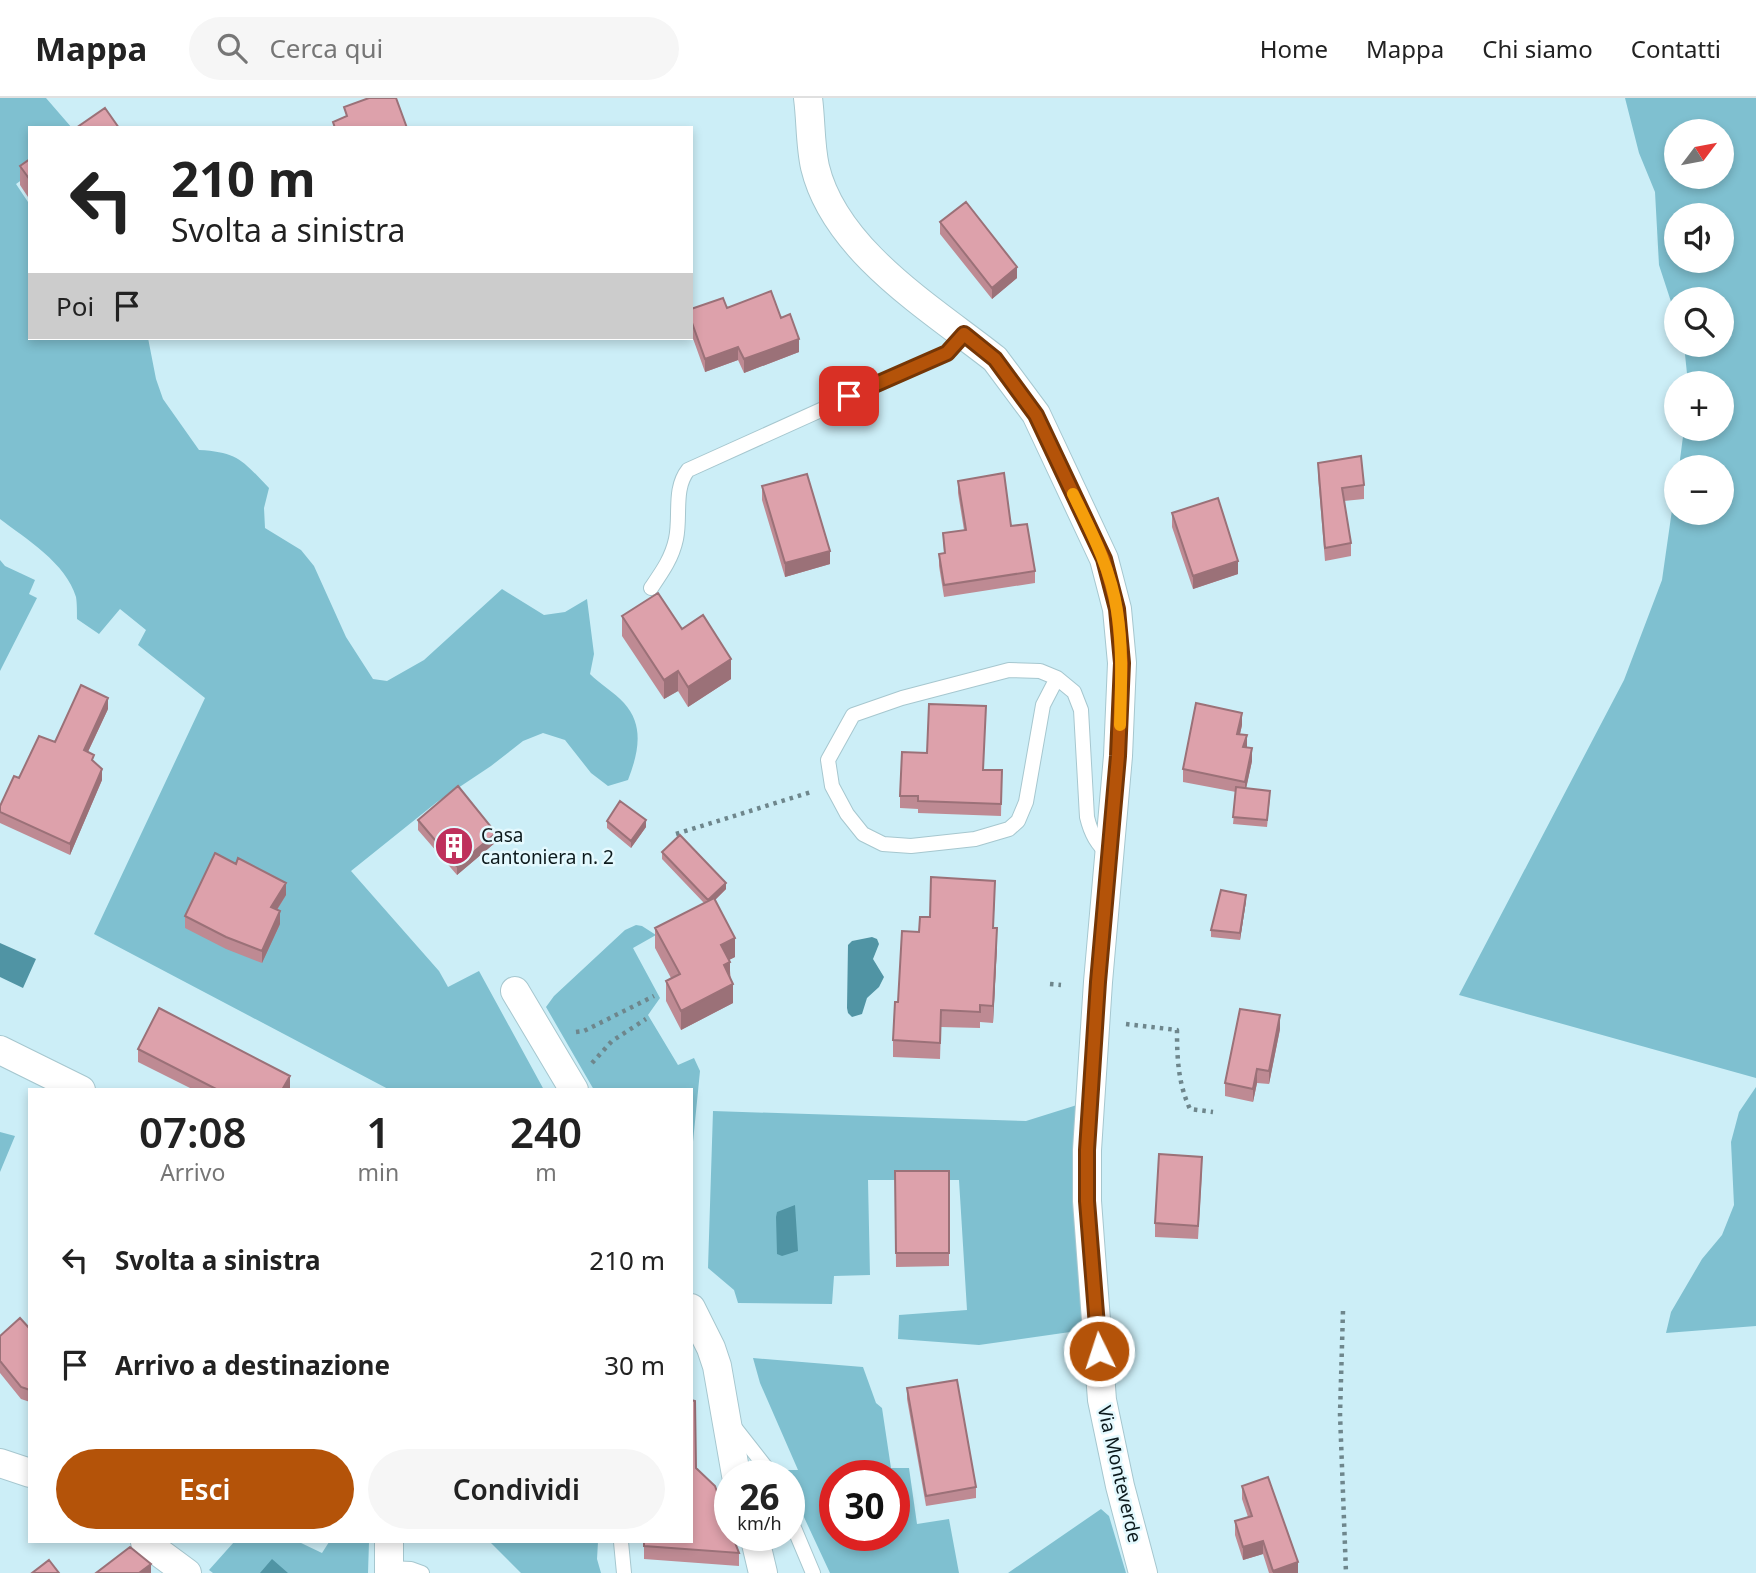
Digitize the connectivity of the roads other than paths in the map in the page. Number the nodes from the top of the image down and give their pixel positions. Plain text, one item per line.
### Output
1 (808, 98) edge
2 (964, 334) junction
3 (651, 588) dead end
4 (1057, 678) junction
5 (1111, 857) junction
6 (515, 991) dead end
7 (0, 1050) edge
8 (77, 1088) edge
9 (573, 1088) edge
10 (693, 1312) edge
11 (727, 1417) junction
12 (734, 1460) edge
13 (760, 1460) edge
14 (0, 1463) edge
15 (28, 1472) edge
16 (146, 1543) edge
17 (621, 1543) edge
18 (758, 1551) edge
19 (804, 1551) edge
20 (389, 1561) edge
21 (187, 1573) edge
22 (422, 1573) edge
23 (624, 1573) edge
24 (763, 1573) edge
25 (813, 1573) edge
26 (1143, 1573) edge

1 - 2 street, Via Monteverde
2 - 3 lane
2 - 5 street, Via Monteverde
4 - 4 lane
4 - 5 lane
5 - 26 street, Via Monteverde
6 - 9 street
7 - 8 street
10 - 11 street
11 - 12 street
11 - 13 lane
14 - 15 street
16 - 21 street
17 - 23 lane
18 - 24 street
19 - 25 lane
20 - 22 lane

